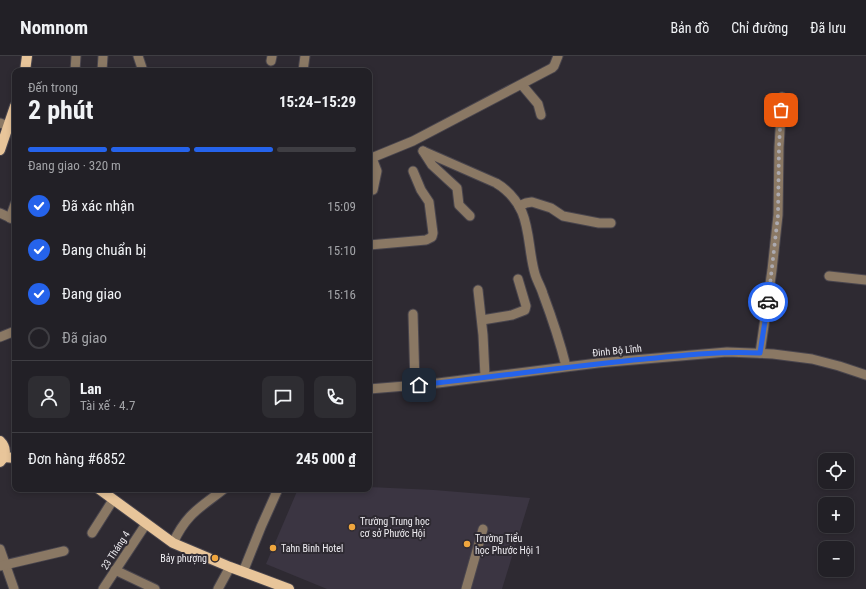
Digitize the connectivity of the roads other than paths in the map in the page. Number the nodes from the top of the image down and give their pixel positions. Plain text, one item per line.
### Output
1 (27, 56) edge
2 (76, 56) edge
3 (102, 56) edge
4 (138, 56) edge
5 (305, 56) edge
6 (558, 56) edge
7 (25, 68) edge
8 (75, 68) edge
9 (102, 68) edge
10 (142, 68) edge
11 (303, 68) edge
12 (522, 84) junction
13 (782, 97) dead end
14 (12, 113) edge
15 (541, 115) dead end
16 (4, 124) edge
17 (413, 141) junction
18 (0, 150) edge
19 (423, 151) junction
20 (372, 158) edge
21 (372, 162) edge
22 (413, 171) dead end
23 (373, 190) dead end
24 (519, 206) junction
25 (0, 213) edge
26 (470, 216) dead end
27 (12, 219) edge
28 (610, 223) dead end
29 (372, 245) edge
30 (829, 276) dead end
31 (518, 279) dead end
32 (866, 280) edge
33 (478, 290) dead end
34 (413, 314) dead end
35 (482, 320) junction
36 (12, 333) edge
37 (0, 337) edge
38 (760, 353) junction
39 (566, 366) junction
40 (866, 375) edge
41 (485, 376) junction
42 (415, 385) junction
43 (372, 389) edge
44 (0, 441) edge
45 (12, 458) edge
46 (2, 459) edge
47 (105, 492) edge
48 (220, 492) edge
49 (277, 492) edge
50 (113, 500) junction
51 (146, 524) junction
52 (483, 529) dead end
53 (92, 533) dead end
54 (173, 543) junction
55 (0, 549) edge
56 (64, 551) dead end
57 (3, 566) edge
58 (230, 567) junction
59 (115, 570) junction
60 (243, 572) junction
61 (14, 589) edge
62 (102, 589) edge
63 (155, 589) edge
64 (218, 589) edge
65 (289, 589) edge
66 (466, 589) edge

1 - 7 main road
2 - 8 street
3 - 9 street
4 - 10 street
5 - 11 street
6 - 12 street
12 - 15 street
12 - 17 street
13 - 38 street
14 - 16 main road
16 - 18 main road
17 - 19 street
17 - 20 street
19 - 24 street
19 - 26 street
21 - 23 street
22 - 29 street
24 - 28 street
24 - 39 street
25 - 27 street
30 - 32 street
31 - 35 street
33 - 35 street
34 - 42 street
35 - 41 street
36 - 37 street
38 - 39 street, Đinh Bộ Lĩnh
38 - 40 street, Đinh Bộ Lĩnh
39 - 41 street, Đinh Bộ Lĩnh
41 - 42 street, Đinh Bộ Lĩnh
42 - 43 street, Đinh Bộ Lĩnh
44 - 46 main road
45 - 46 main road
47 - 50 main road
48 - 54 street
49 - 60 street
50 - 51 main road
50 - 53 street
51 - 54 main road
51 - 59 street, 23 Tháng 4
52 - 66 street
54 - 58 main road
55 - 57 street
56 - 57 street
57 - 61 street
58 - 60 main road
58 - 64 street
59 - 62 street, 23 Tháng 4
59 - 63 street
60 - 65 main road

